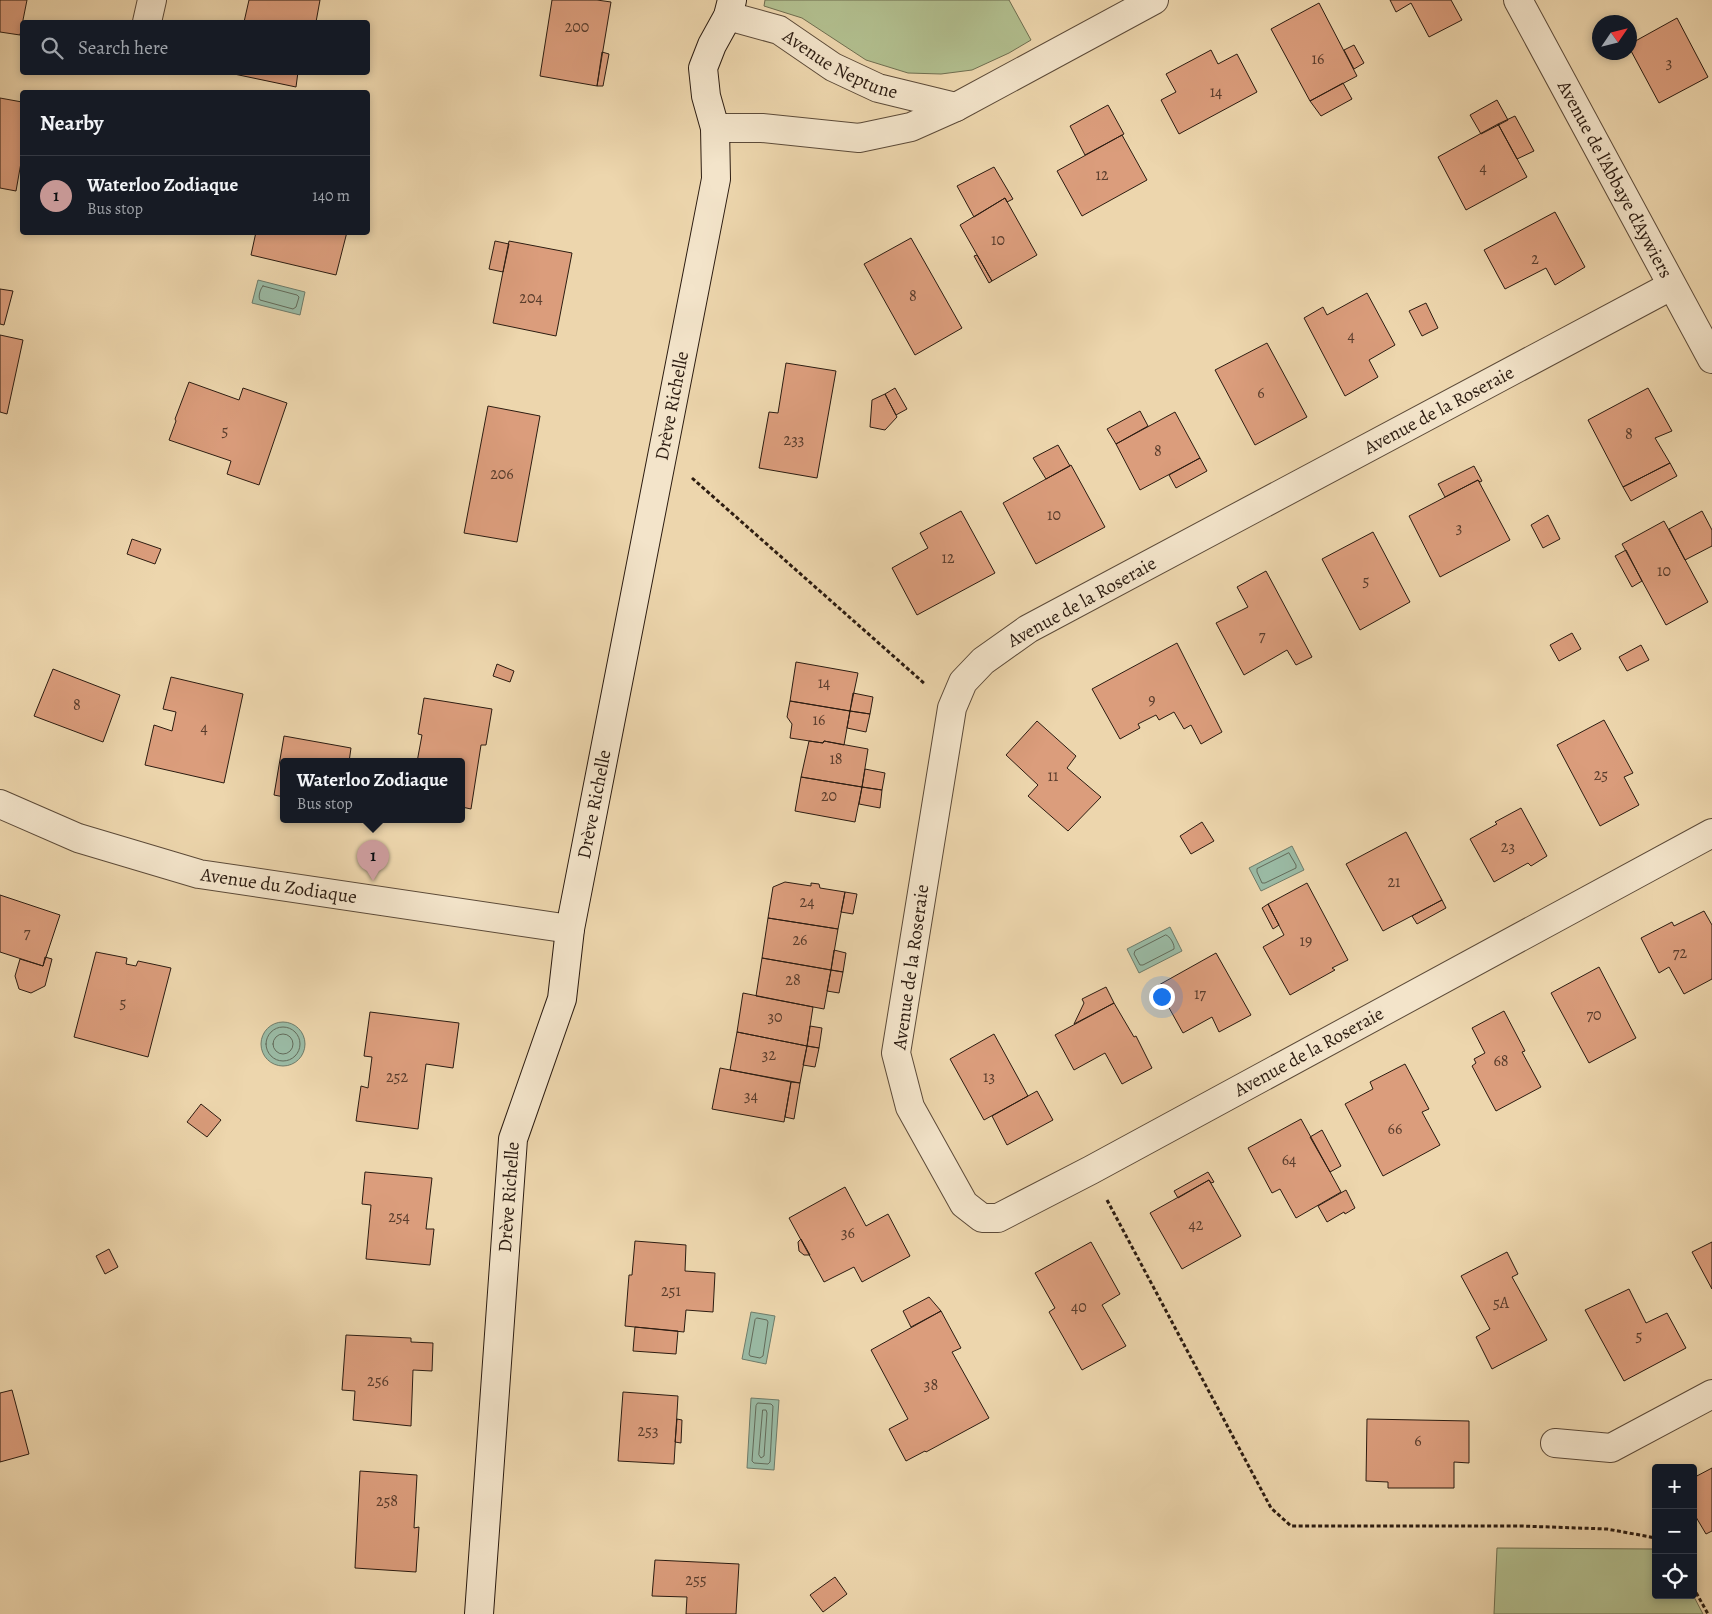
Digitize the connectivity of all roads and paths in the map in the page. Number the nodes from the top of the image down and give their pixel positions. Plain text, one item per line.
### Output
1 (152, 0) edge
2 (1154, 0) edge
3 (1518, 0) edge
4 (730, 8) edge
5 (147, 20) edge
6 (956, 107) junction
7 (715, 128) junction
8 (1671, 286) junction
9 (1712, 360) edge
10 (664, 454) junction
11 (952, 708) junction
12 (0, 804) edge
13 (1712, 833) edge
14 (570, 929) junction
15 (1091, 1170) junction
16 (1712, 1394) edge
17 (1555, 1443) dead end
18 (1652, 1537) edge
19 (1697, 1594) edge
20 (479, 1614) edge
21 (1708, 1614) edge

1 - 5 street
2 - 6 street
3 - 8 street, Avenue de l'Abbaye d'Aywiers
4 - 6 street, Avenue Neptune
4 - 7 street, Drève Richelle
6 - 7 street
7 - 10 street, Drève Richelle
8 - 9 street, Avenue de l'Abbaye d'Aywiers
8 - 11 street, Avenue de la Roseraie
10 - 11 path
10 - 14 street, Drève Richelle
11 - 15 street, Avenue de la Roseraie
12 - 14 street, Avenue du Zodiaque
13 - 15 street, Avenue de la Roseraie
14 - 20 street, Drève Richelle
15 - 18 path
16 - 17 street
19 - 21 path

